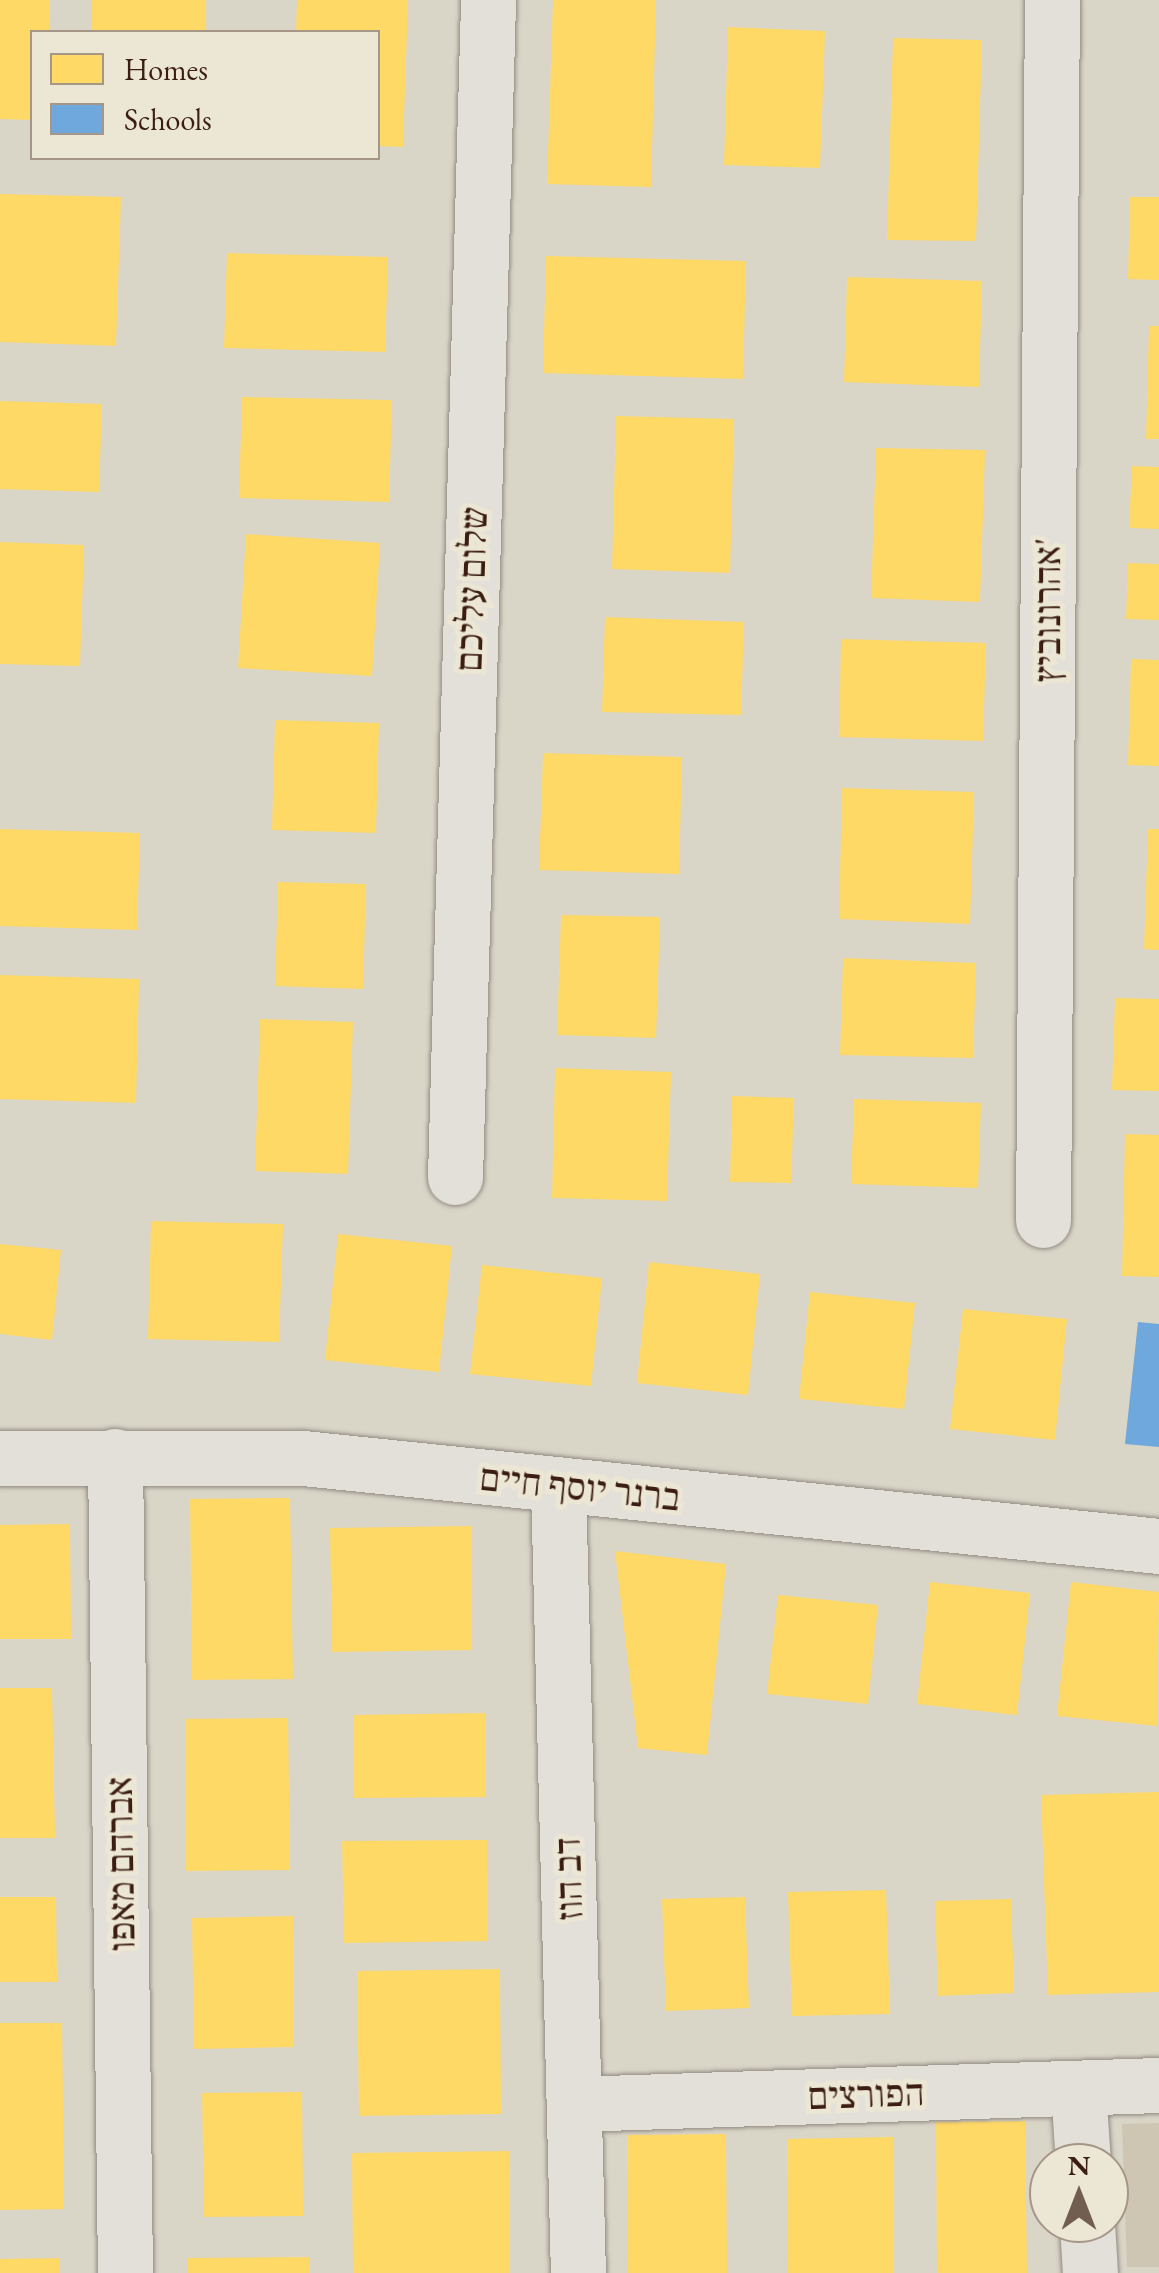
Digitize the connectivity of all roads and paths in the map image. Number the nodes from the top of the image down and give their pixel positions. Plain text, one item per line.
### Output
1 (488, 0) edge
2 (1052, 0) edge
3 (455, 1177) dead end
4 (1042, 1220) dead end
5 (116, 1456) junction
6 (0, 1458) edge
7 (558, 1485) junction
8 (1159, 1546) edge
9 (1159, 2085) edge
10 (1078, 2088) junction
11 (574, 2104) junction
12 (1082, 2143) edge
13 (1088, 2243) edge
14 (125, 2273) edge
15 (578, 2273) edge
16 (1090, 2273) edge

1 - 3 street, שלום עליכם
2 - 4 street, אהרונוביץ'
5 - 6 street, ברנר יוסף חיים
5 - 7 street, ברנר יוסף חיים
5 - 14 street, אברהם מאפו
7 - 8 street, ברנר יוסף חיים
7 - 11 street, דב הוז
9 - 10 street, הפורצים
10 - 11 street, הפורצים
10 - 12 street
11 - 15 street, דב הוז
13 - 16 street

